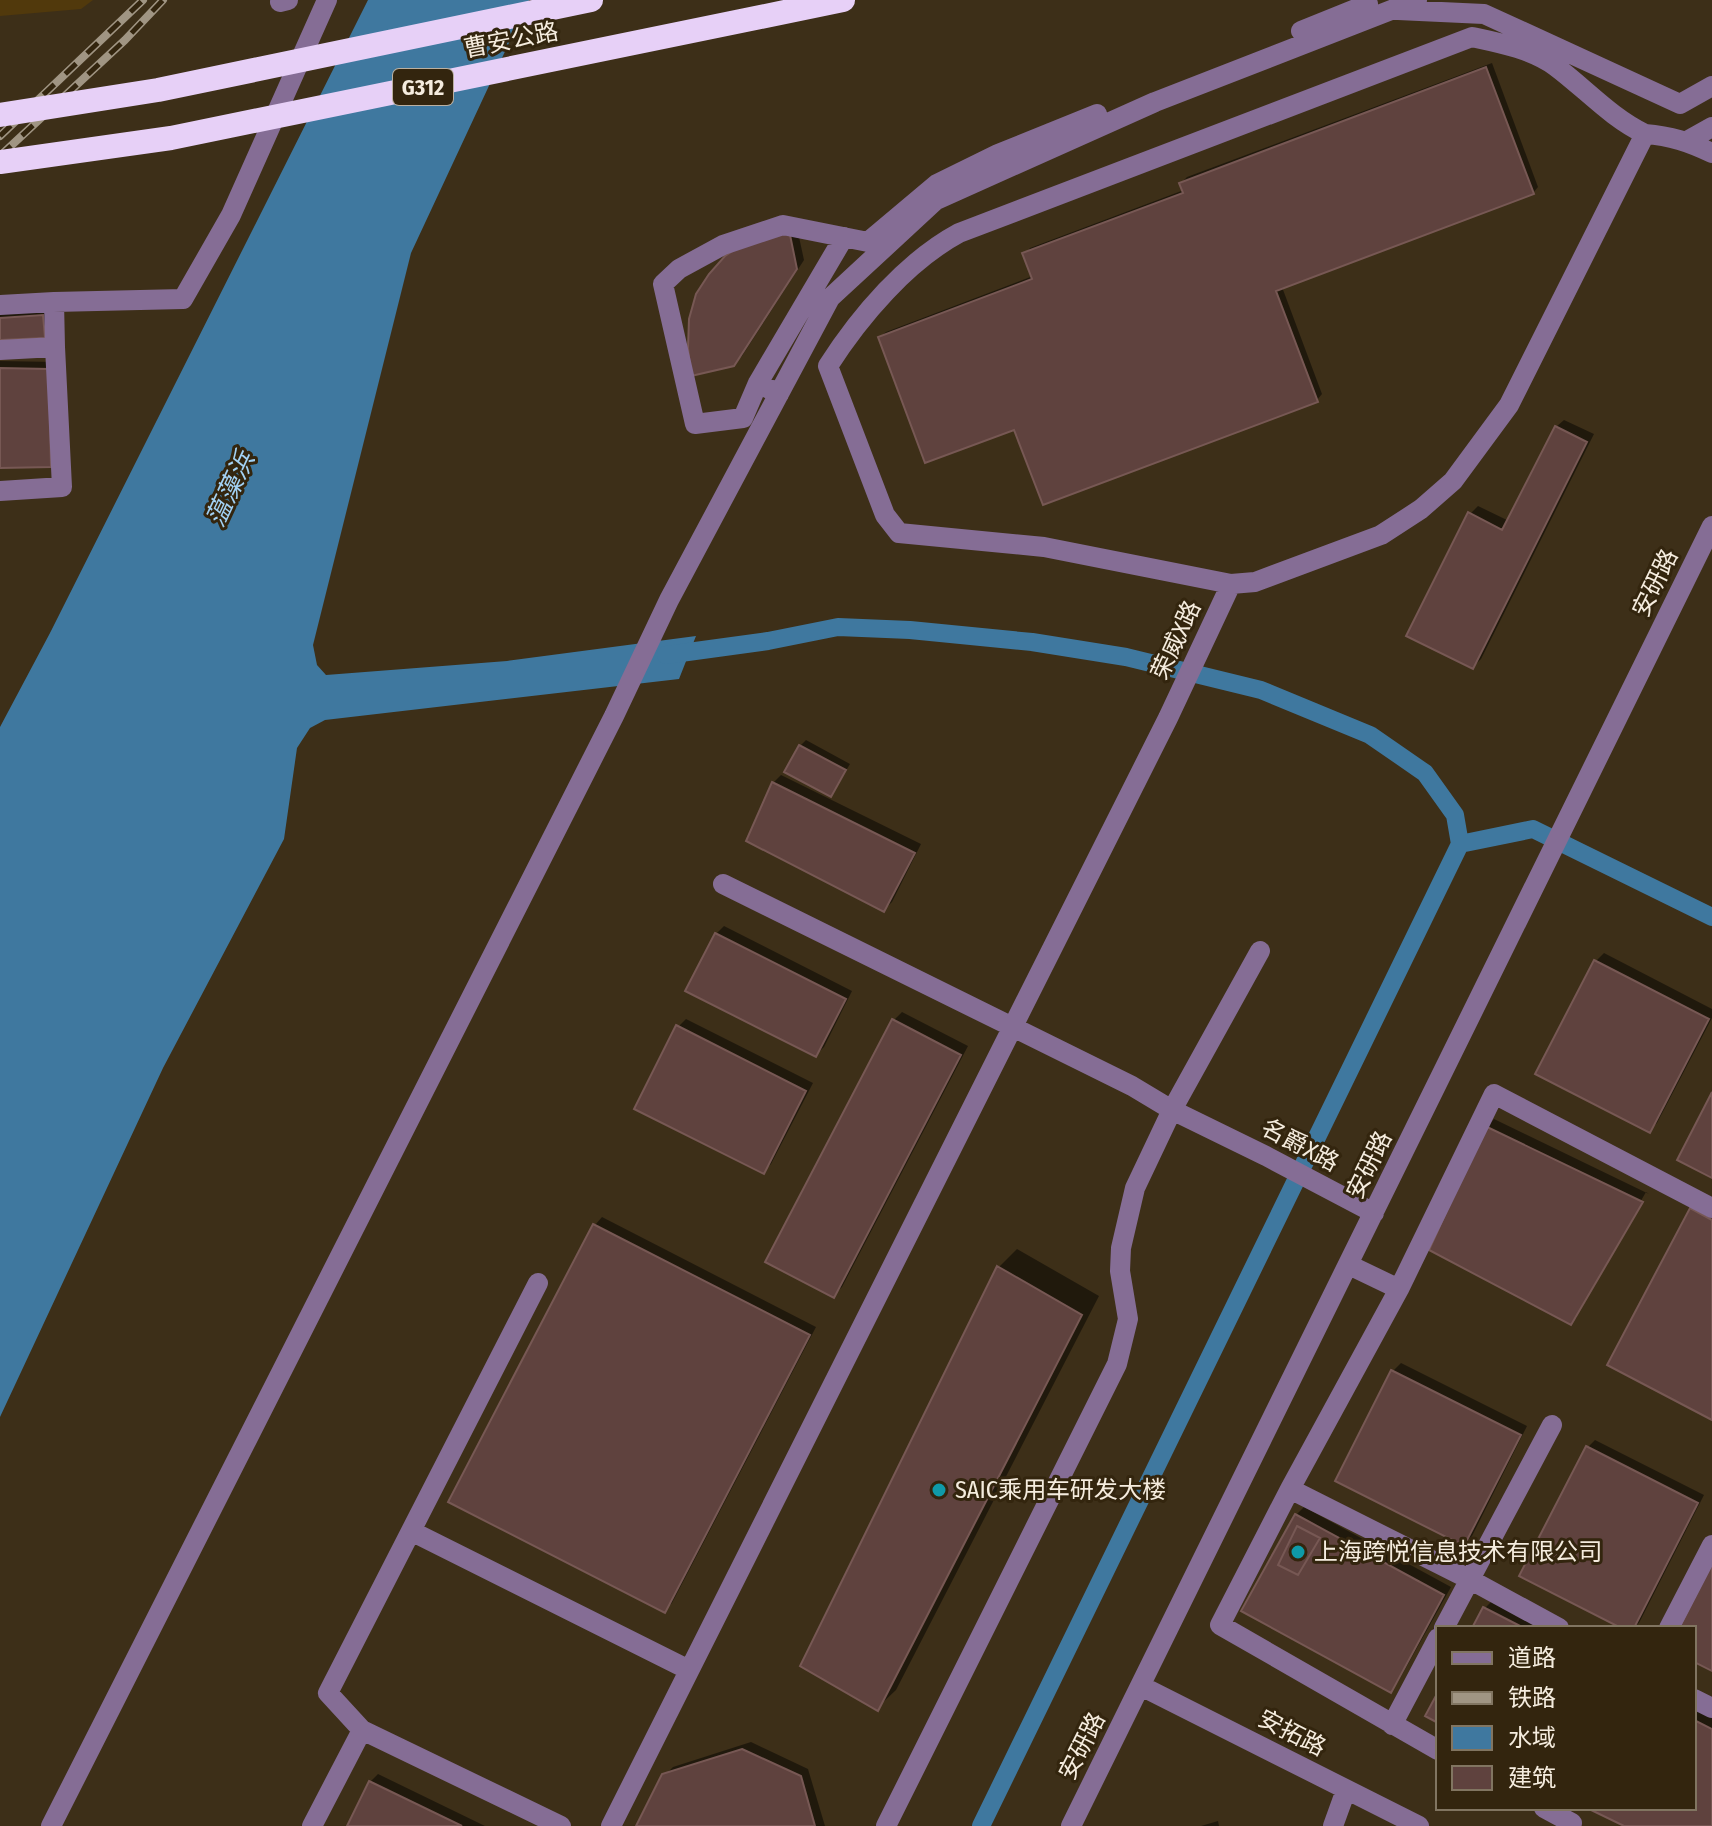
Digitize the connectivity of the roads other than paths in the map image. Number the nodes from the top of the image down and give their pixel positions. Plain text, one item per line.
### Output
1 (327, 0) edge
2 (591, 0) edge
3 (843, 0) edge
4 (1417, 0) edge
5 (1384, 5) edge
6 (1712, 86) edge
7 (0, 115) edge
8 (1712, 127) edge
9 (1645, 134) junction
10 (1687, 141) junction
11 (1712, 153) edge
12 (0, 162) edge
13 (844, 237) junction
14 (816, 285) junction
15 (837, 291) junction
16 (54, 302) junction
17 (0, 305) edge
18 (55, 347) junction
19 (0, 350) edge
20 (758, 383) junction
21 (779, 394) junction
22 (0, 491) edge
23 (1712, 526) edge
24 (1231, 584) junction
25 (723, 884) dead end
26 (1260, 951) dead end
27 (1012, 1026) junction
28 (1172, 1110) junction
29 (1712, 1208) edge
30 (1374, 1213) junction
31 (1349, 1265) junction
32 (538, 1283) dead end
33 (1399, 1289) junction
34 (1552, 1425) dead end
35 (1290, 1489) junction
36 (411, 1531) junction
37 (1712, 1545) edge
38 (1469, 1579) junction
39 (1445, 1626) edge
40 (1555, 1626) edge
41 (1670, 1626) edge
42 (1436, 1642) edge
43 (689, 1670) junction
44 (1141, 1686) junction
45 (1392, 1725) junction
46 (362, 1730) junction
47 (1436, 1749) edge
48 (1346, 1790) junction
49 (1549, 1810) edge
50 (1574, 1819) edge
51 (51, 1826) edge
52 (312, 1826) edge
53 (561, 1826) edge
54 (611, 1826) edge
55 (886, 1826) edge
56 (1071, 1826) edge
57 (1333, 1826) edge
58 (1419, 1826) edge

1 - 16 street
2 - 7 highway, 曹安公路 / G312, bridge
3 - 12 highway, 曹安公路 / G312, bridge
4 - 5 street
5 - 6 street
5 - 13 street
5 - 15 street
8 - 10 street
9 - 10 street
9 - 24 street
9 - 24 street
10 - 11 street
13 - 14 street
13 - 20 street
14 - 15 street
14 - 20 street
15 - 21 street
16 - 17 street
16 - 18 street
18 - 19 street
18 - 22 street
20 - 21 street
21 - 51 street
23 - 30 street, 安研路
24 - 27 street, 荣威X路
25 - 27 street, 名爵X路
26 - 28 street
27 - 28 street, 名爵X路
27 - 43 street, 荣威X路
28 - 30 street, 名爵X路
28 - 55 street
29 - 33 street
30 - 31 street, 安研路
31 - 33 street
31 - 44 street, 安研路
32 - 36 street
33 - 35 street
34 - 38 street
35 - 38 street
35 - 45 street
36 - 43 street
36 - 46 street
37 - 41 street
38 - 39 street
38 - 40 street
42 - 45 street
43 - 54 street, 荣威X路
44 - 48 street, 安拓路
44 - 56 street, 安研路
45 - 47 street
46 - 52 street
46 - 53 street
48 - 57 street
48 - 58 street, 安拓路
49 - 50 street

